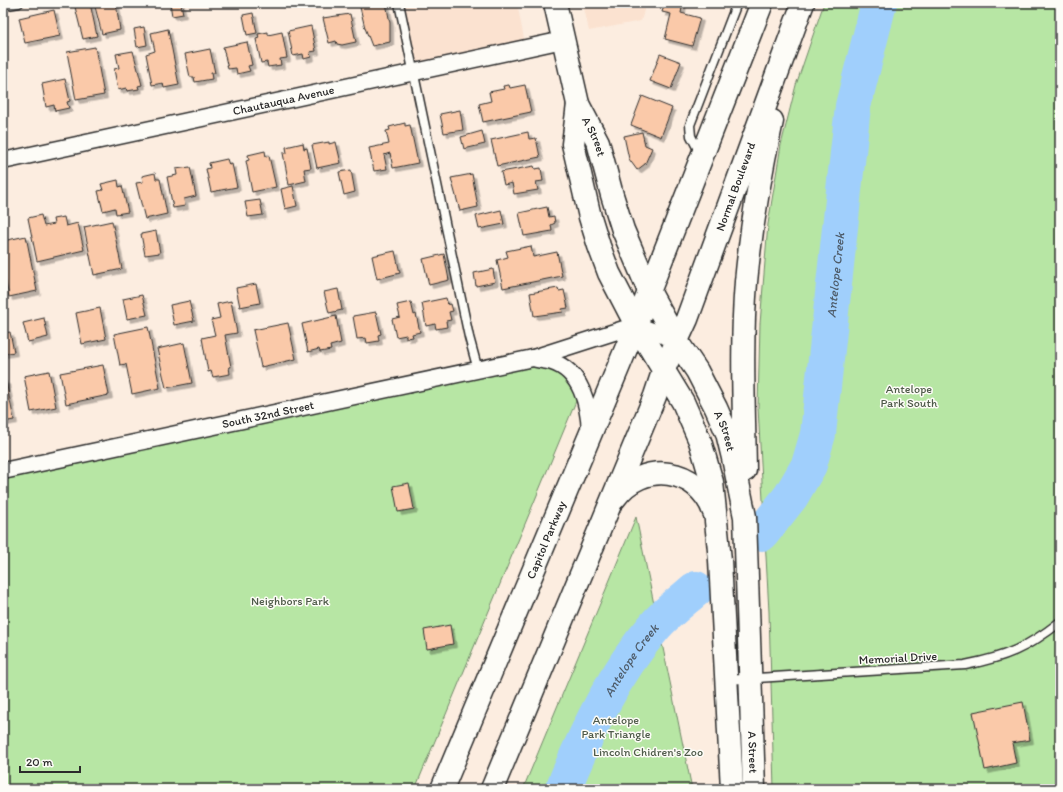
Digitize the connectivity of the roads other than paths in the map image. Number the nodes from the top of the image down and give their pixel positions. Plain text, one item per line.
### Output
1 (19, 3) edge
2 (399, 3) edge
3 (555, 3) edge
4 (737, 3) edge
5 (762, 3) edge
6 (3, 6) edge
7 (800, 11) edge
8 (563, 40) junction
9 (414, 73) junction
10 (578, 104) junction
11 (702, 157) junction
12 (3, 161) edge
13 (649, 291) junction
14 (636, 325) junction
15 (676, 340) junction
16 (533, 358) junction
17 (664, 369) junction
18 (478, 370) junction
19 (590, 432) junction
20 (3, 470) edge
21 (607, 509) junction
22 (716, 517) junction
23 (745, 517) junction
24 (1060, 622) edge
25 (751, 678) junction
26 (726, 680) junction
27 (442, 789) edge
28 (492, 789) edge
29 (732, 789) edge
30 (754, 789) edge

1 - 6 lane
2 - 9 lane
3 - 8 main road, A Street
4 - 11 lane
5 - 11 main road
7 - 15 main road, Normal Boulevard
7 - 23 main road
8 - 9 street, Chautauqua Avenue
8 - 10 main road, A Street
9 - 12 street, Chautauqua Avenue
9 - 18 lane
10 - 13 main road, A Street
10 - 14 main road, A Street
11 - 13 main road
13 - 14 main road, Capitol Parkway
13 - 15 main road, A Street
14 - 15 street
14 - 16 street, South 32nd Street
14 - 17 main road, A Street
14 - 19 main road, Capitol Parkway
15 - 17 main road, Normal Boulevard
15 - 23 main road, A Street
16 - 18 street, South 32nd Street
16 - 19 street, South 32nd Street
17 - 21 main road
17 - 22 main road, A Street
18 - 20 street, South 32nd Street
19 - 27 main road, Capitol Parkway
21 - 22 main road
21 - 28 main road
22 - 26 main road, A Street
23 - 25 main road, A Street
24 - 25 lane, Memorial Drive
25 - 26 lane, Memorial Drive
25 - 30 main road, A Street
26 - 29 main road, A Street

